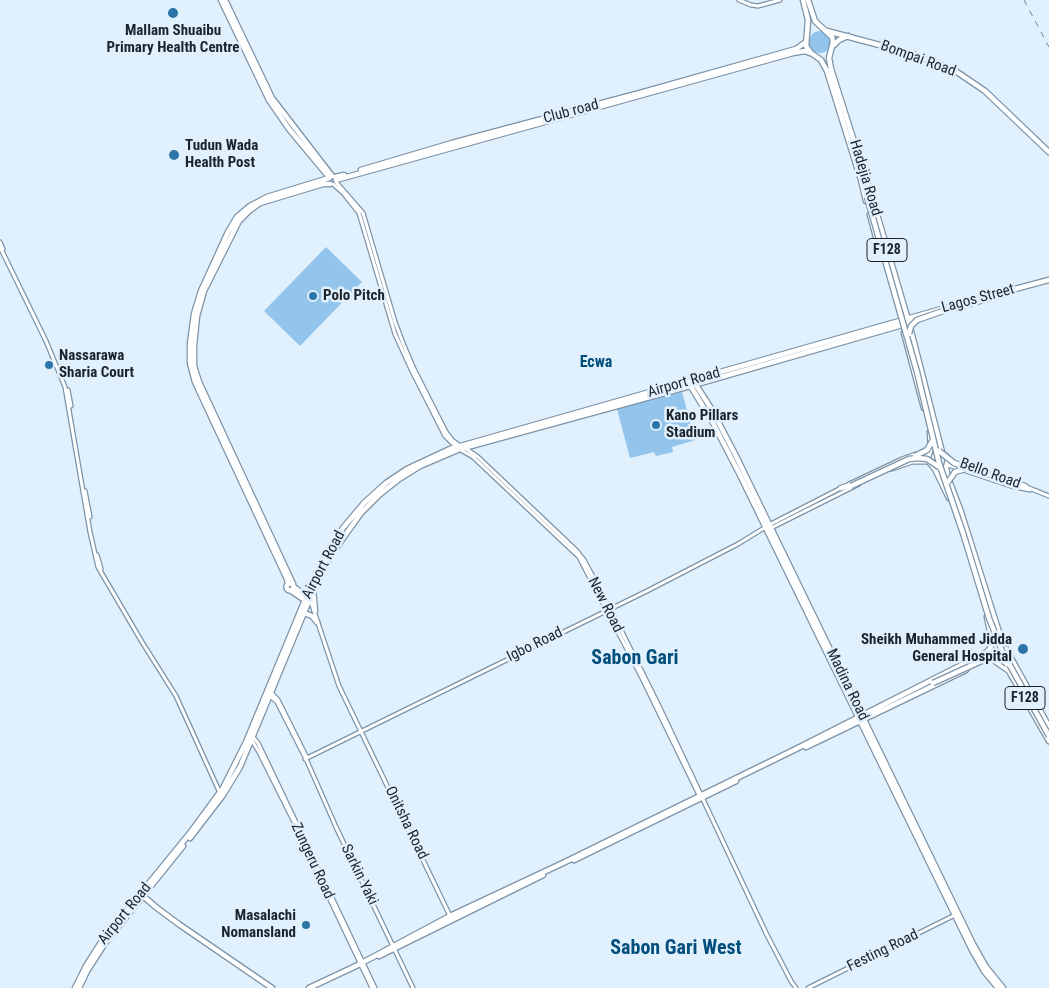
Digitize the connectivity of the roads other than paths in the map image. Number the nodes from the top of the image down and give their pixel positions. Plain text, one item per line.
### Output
1 (221, 0) edge
2 (225, 0) edge
3 (740, 0) edge
4 (780, 0) edge
5 (803, 0) edge
6 (808, 0) edge
7 (824, 30) junction
8 (849, 36) junction
9 (806, 40) junction
10 (832, 48) junction
11 (813, 54) junction
12 (760, 61) junction
13 (1049, 152) edge
14 (333, 180) junction
15 (865, 185) junction
16 (868, 197) junction
17 (0, 242) edge
18 (0, 247) edge
19 (1049, 281) edge
20 (974, 303) junction
21 (908, 321) junction
22 (901, 323) junction
23 (909, 334) junction
24 (692, 383) junction
25 (934, 440) junction
26 (460, 447) junction
27 (940, 452) junction
28 (930, 454) junction
29 (947, 458) junction
30 (929, 462) junction
31 (947, 466) junction
32 (938, 469) junction
33 (948, 482) junction
34 (1008, 482) junction
35 (851, 485) junction
36 (1024, 487) junction
37 (842, 490) junction
38 (378, 493) junction
39 (1049, 496) edge
40 (768, 528) junction
41 (101, 569) junction
42 (313, 590) junction
43 (307, 600) junction
44 (608, 609) junction
45 (304, 613) junction
46 (315, 614) junction
47 (316, 622) junction
48 (994, 632) junction
49 (1005, 647) junction
50 (990, 648) junction
51 (993, 660) junction
52 (1010, 666) junction
53 (933, 682) junction
54 (922, 688) junction
55 (269, 693) junction
56 (861, 718) junction
57 (1049, 728) edge
58 (360, 731) junction
59 (1049, 736) edge
60 (250, 737) junction
61 (1049, 741) edge
62 (306, 758) junction
63 (220, 793) junction
64 (701, 798) junction
65 (581, 855) junction
66 (143, 896) junction
67 (957, 914) junction
68 (450, 916) junction
69 (394, 947) junction
70 (360, 964) junction
71 (790, 981) junction
72 (75, 988) edge
73 (78, 988) edge
74 (272, 988) edge
75 (309, 988) edge
76 (373, 988) edge
77 (413, 988) edge
78 (791, 988) edge
79 (796, 988) edge
80 (808, 988) edge
81 (998, 988) edge
82 (1003, 988) edge

1 - 14 main road
2 - 14 main road
3 - 4 street
5 - 9 main road, F128
6 - 7 main road, F128
7 - 8 main road, Bompai Road
7 - 9 main road
7 - 10 main road, F128
8 - 10 main road
8 - 13 main road, Bompai Road
9 - 11 main road, F128
9 - 12 main road
10 - 11 main road
10 - 15 main road, Hadejia Road / F128
11 - 12 main road
11 - 15 main road, Hadejia Road / F128
12 - 14 main road
14 - 26 street, New Road
14 - 43 main road
15 - 16 main road
15 - 21 main road, Hadejia Road / F128
15 - 22 main road, Hadejia Road / F128
16 - 23 main road, bridge
16 - 25 main road, bridge
17 - 41 street
18 - 41 street
19 - 20 main road, Lagos Street
19 - 21 main road, Lagos Street
20 - 21 main road, Lagos Street
20 - 23 main road, bridge
21 - 22 main road, Airport Road
21 - 27 main road, Hadejia Road / F128
22 - 24 main road, Airport Road
22 - 28 main road, Hadejia Road / F128
23 - 27 main road, bridge
24 - 26 main road, Airport Road
24 - 40 main road, Madina Road
25 - 32 main road, bridge
25 - 35 main road, bridge
26 - 38 main road, Airport Road
26 - 44 street, New Road
27 - 28 main road
27 - 29 main road, F128
27 - 33 main road, bridge
27 - 34 main road, bridge
28 - 30 main road, F128
28 - 37 street, Igbo Road
29 - 31 main road, F128
29 - 36 street, Bello Road
30 - 32 main road, F128
30 - 37 street, Igbo Road
31 - 32 main road
31 - 36 street, Bello Road
31 - 49 main road, F128
32 - 35 main road, bridge
32 - 48 main road, bridge
32 - 50 main road, F128
33 - 34 main road, bridge
33 - 57 main road, bridge
34 - 36 main road
35 - 37 main road
36 - 39 street, Bello Road
37 - 40 street, Igbo Road
38 - 42 main road, Airport Road
38 - 43 main road, Airport Road
40 - 44 street, Igbo Road
40 - 56 main road, Madina Road
41 - 63 street
42 - 43 main road, Airport Road
42 - 46 main road
43 - 45 main road, Airport Road
43 - 46 street, Onitsha Road
43 - 55 main road, Airport Road
44 - 58 street, Igbo Road
44 - 64 street, New Road
45 - 47 main road
45 - 55 main road, Airport Road
46 - 47 street, Onitsha Road
47 - 58 street, Onitsha Road
48 - 52 main road, bridge
48 - 53 main road, bridge
49 - 50 main road
49 - 51 main road
49 - 57 main road, F128
50 - 51 main road, F128
50 - 54 main road
51 - 54 main road
51 - 61 main road, F128
52 - 53 main road, bridge
52 - 59 main road, bridge
53 - 54 main road
54 - 56 main road
55 - 60 main road, Airport Road
55 - 62 street, Sarkin Yaki
56 - 64 main road
56 - 67 main road, Madina Road
58 - 62 street, Igbo Road
58 - 68 street, Onitsha Road
60 - 63 main road, Airport Road
60 - 66 main road, Airport Road
60 - 70 street, Zungeru Road
60 - 70 street
62 - 69 street, Sarkin Yaki
63 - 72 main road, Airport Road
64 - 65 main road
64 - 71 street, New Road
65 - 68 main road
65 - 69 main road
66 - 73 main road, Airport Road
66 - 74 main road
67 - 80 street, Festing Road
67 - 81 main road, Madina Road
67 - 82 main road, Madina Road
68 - 69 main road
69 - 70 main road
69 - 77 street, Sarkin Yaki
70 - 75 main road
70 - 76 street, Zungeru Road
71 - 78 street, New Road
71 - 79 street, New Road

